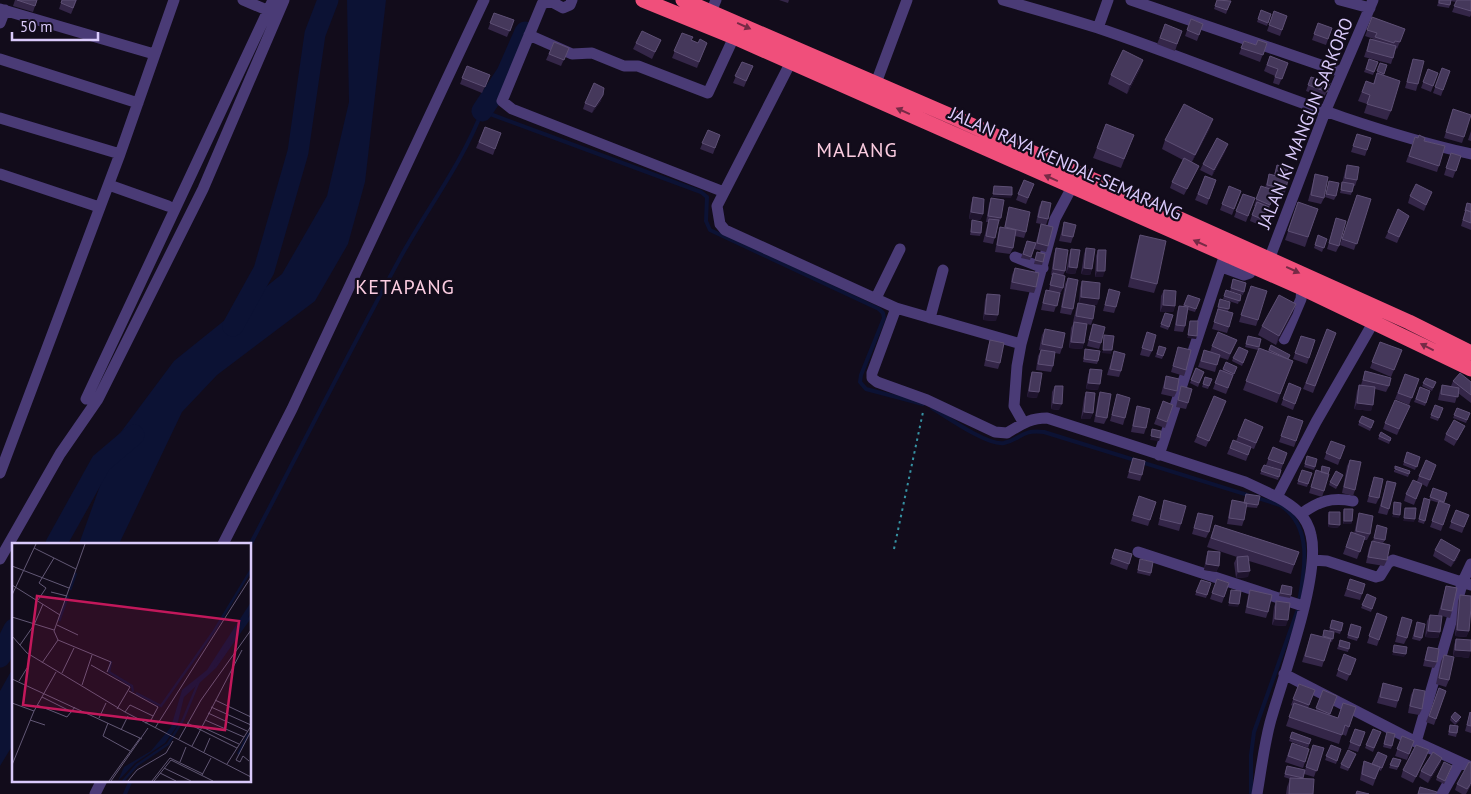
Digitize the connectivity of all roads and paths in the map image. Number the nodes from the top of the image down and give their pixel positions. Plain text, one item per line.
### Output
1 (172, 0) edge
2 (243, 0) edge
3 (284, 0) edge
4 (484, 0) edge
5 (572, 0) edge
6 (643, 0) edge
7 (684, 0) edge
8 (907, 0) edge
9 (1003, 0) edge
10 (1108, 0) edge
11 (1131, 0) edge
12 (1340, 0) edge
13 (1372, 4) edge
14 (714, 6) edge
15 (273, 8) edge
16 (2, 9) edge
17 (0, 23) edge
18 (1098, 28) junction
19 (529, 35) junction
20 (734, 37) junction
21 (154, 54) junction
22 (794, 56) junction
23 (0, 59) edge
24 (1341, 72) junction
25 (876, 83) junction
26 (138, 102) junction
27 (1325, 112) junction
28 (0, 118) edge
29 (120, 154) junction
30 (1471, 154) edge
31 (0, 174) edge
32 (108, 185) junction
33 (1072, 187) junction
34 (724, 192) junction
35 (168, 206) dead end
36 (99, 207) junction
37 (900, 249) dead end
38 (1015, 257) dead end
39 (1223, 261) junction
40 (1262, 266) junction
41 (1043, 268) junction
42 (943, 270) dead end
43 (1302, 288) junction
44 (876, 298) junction
45 (896, 308) junction
46 (1377, 317) junction
47 (930, 318) junction
48 (1284, 339) edge
49 (1021, 344) junction
50 (1471, 353) edge
51 (1471, 368) edge
52 (86, 399) dead end
53 (923, 409) dead end
54 (1023, 422) junction
55 (1158, 455) junction
56 (0, 474) edge
57 (1277, 497) junction
58 (1353, 501) dead end
59 (1301, 514) junction
60 (224, 543) edge
61 (894, 549) dead end
62 (1138, 552) dead end
63 (0, 559) edge
64 (1312, 560) junction
65 (1471, 564) edge
66 (1467, 583) edge
67 (1300, 605) junction
68 (1284, 674) junction
69 (1416, 742) junction
70 (1460, 762) junction
71 (1471, 767) edge
72 (101, 782) edge
73 (95, 794) edge
74 (1257, 794) edge
75 (1442, 794) edge

1 - 21 street
2 - 15 street
3 - 15 street
4 - 60 street
5 - 19 street
6 - 20 highway, JALAN RAYA KENDAL-SEMARANG
7 - 14 highway, JALAN RAYA KENDAL-SEMARANG
8 - 25 street
9 - 18 street
10 - 18 street
11 - 24 street
12 - 13 street
13 - 24 street, JALAN KI MANGUN SARKORO
14 -> 22 highway, JALAN RAYA KENDAL-SEMARANG
15 - 52 street
15 - 63 street
16 - 17 street
16 - 21 street
18 - 27 street
19 - 20 street
19 - 34 street
20 - 22 highway, JALAN RAYA KENDAL-SEMARANG
21 - 26 street
22 - 25 highway, JALAN RAYA KENDAL-SEMARANG
33 -> 22 highway, JALAN RAYA KENDAL-SEMARANG
22 - 34 street
23 - 26 street
24 - 27 street, JALAN KI MANGUN SARKORO
25 - 40 highway, JALAN RAYA KENDAL-SEMARANG
26 - 29 street
27 - 30 street
27 - 40 street, JALAN KI MANGUN SARKORO
28 - 29 street
29 - 32 street
31 - 36 street
32 - 35 street
32 - 36 street
39 -> 33 highway, JALAN RAYA KENDAL-SEMARANG
33 - 41 street
34 - 44 street
36 - 56 street
37 - 44 street
38 - 41 street
39 - 40 highway, JALAN RAYA KENDAL-SEMARANG
39 - 55 street
40 - 43 highway, JALAN RAYA KENDAL-SEMARANG
40 -> 46 highway, JALAN RAYA KENDAL-SEMARANG
41 - 49 street
42 - 47 street
43 - 46 highway, JALAN RAYA KENDAL-SEMARANG
43 - 48 street
44 - 45 street
45 - 47 street
45 - 54 street
46 - 50 highway, JALAN RAYA KENDAL-SEMARANG
51 -> 46 highway, JALAN RAYA KENDAL-SEMARANG
46 - 57 street
47 - 49 street
49 - 54 street
53 - 61 path
54 - 55 street
55 - 57 street
57 - 59 street
58 - 59 street
59 - 64 street
62 - 67 street
64 - 66 street
64 - 67 street
65 - 66 street
66 - 69 street
67 - 68 street
68 - 69 street
68 - 74 street
69 - 70 street
70 - 71 street
70 - 75 street
72 - 73 street

